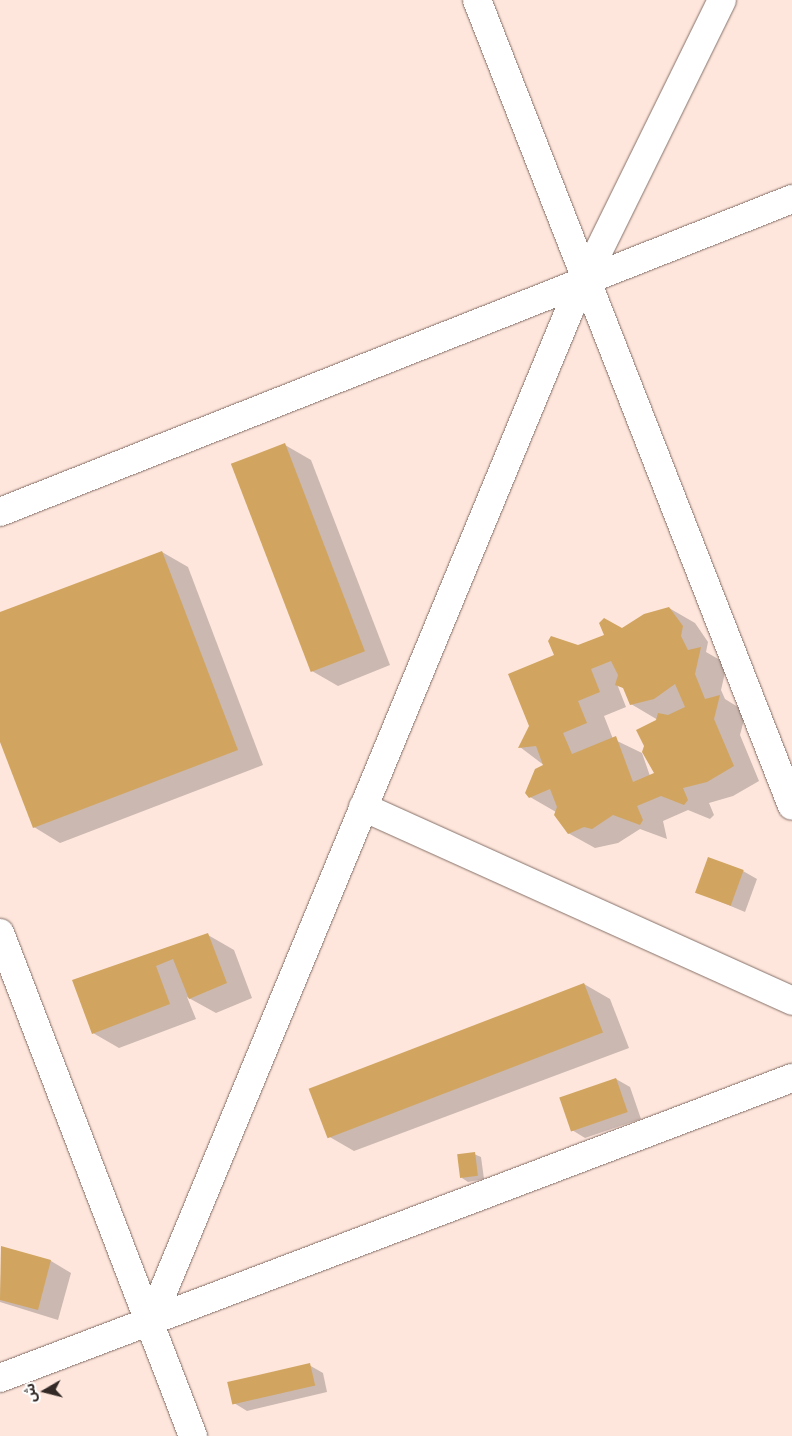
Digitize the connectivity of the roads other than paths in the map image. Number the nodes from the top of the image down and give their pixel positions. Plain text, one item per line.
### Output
1 (477, 0) edge
2 (722, 0) edge
3 (792, 199) edge
4 (586, 279) junction
5 (0, 512) edge
6 (792, 806) edge
7 (363, 807) junction
8 (0, 933) edge
9 (792, 1001) edge
10 (792, 1078) edge
11 (150, 1322) junction
12 (0, 1378) edge
13 (193, 1436) edge

1 - 4 street
2 - 4 street
3 - 4 street
4 - 5 street
4 - 6 street
4 - 7 street
7 - 9 street
7 - 11 street
8 - 11 street
10 - 11 street
11 - 12 street
11 - 13 street

